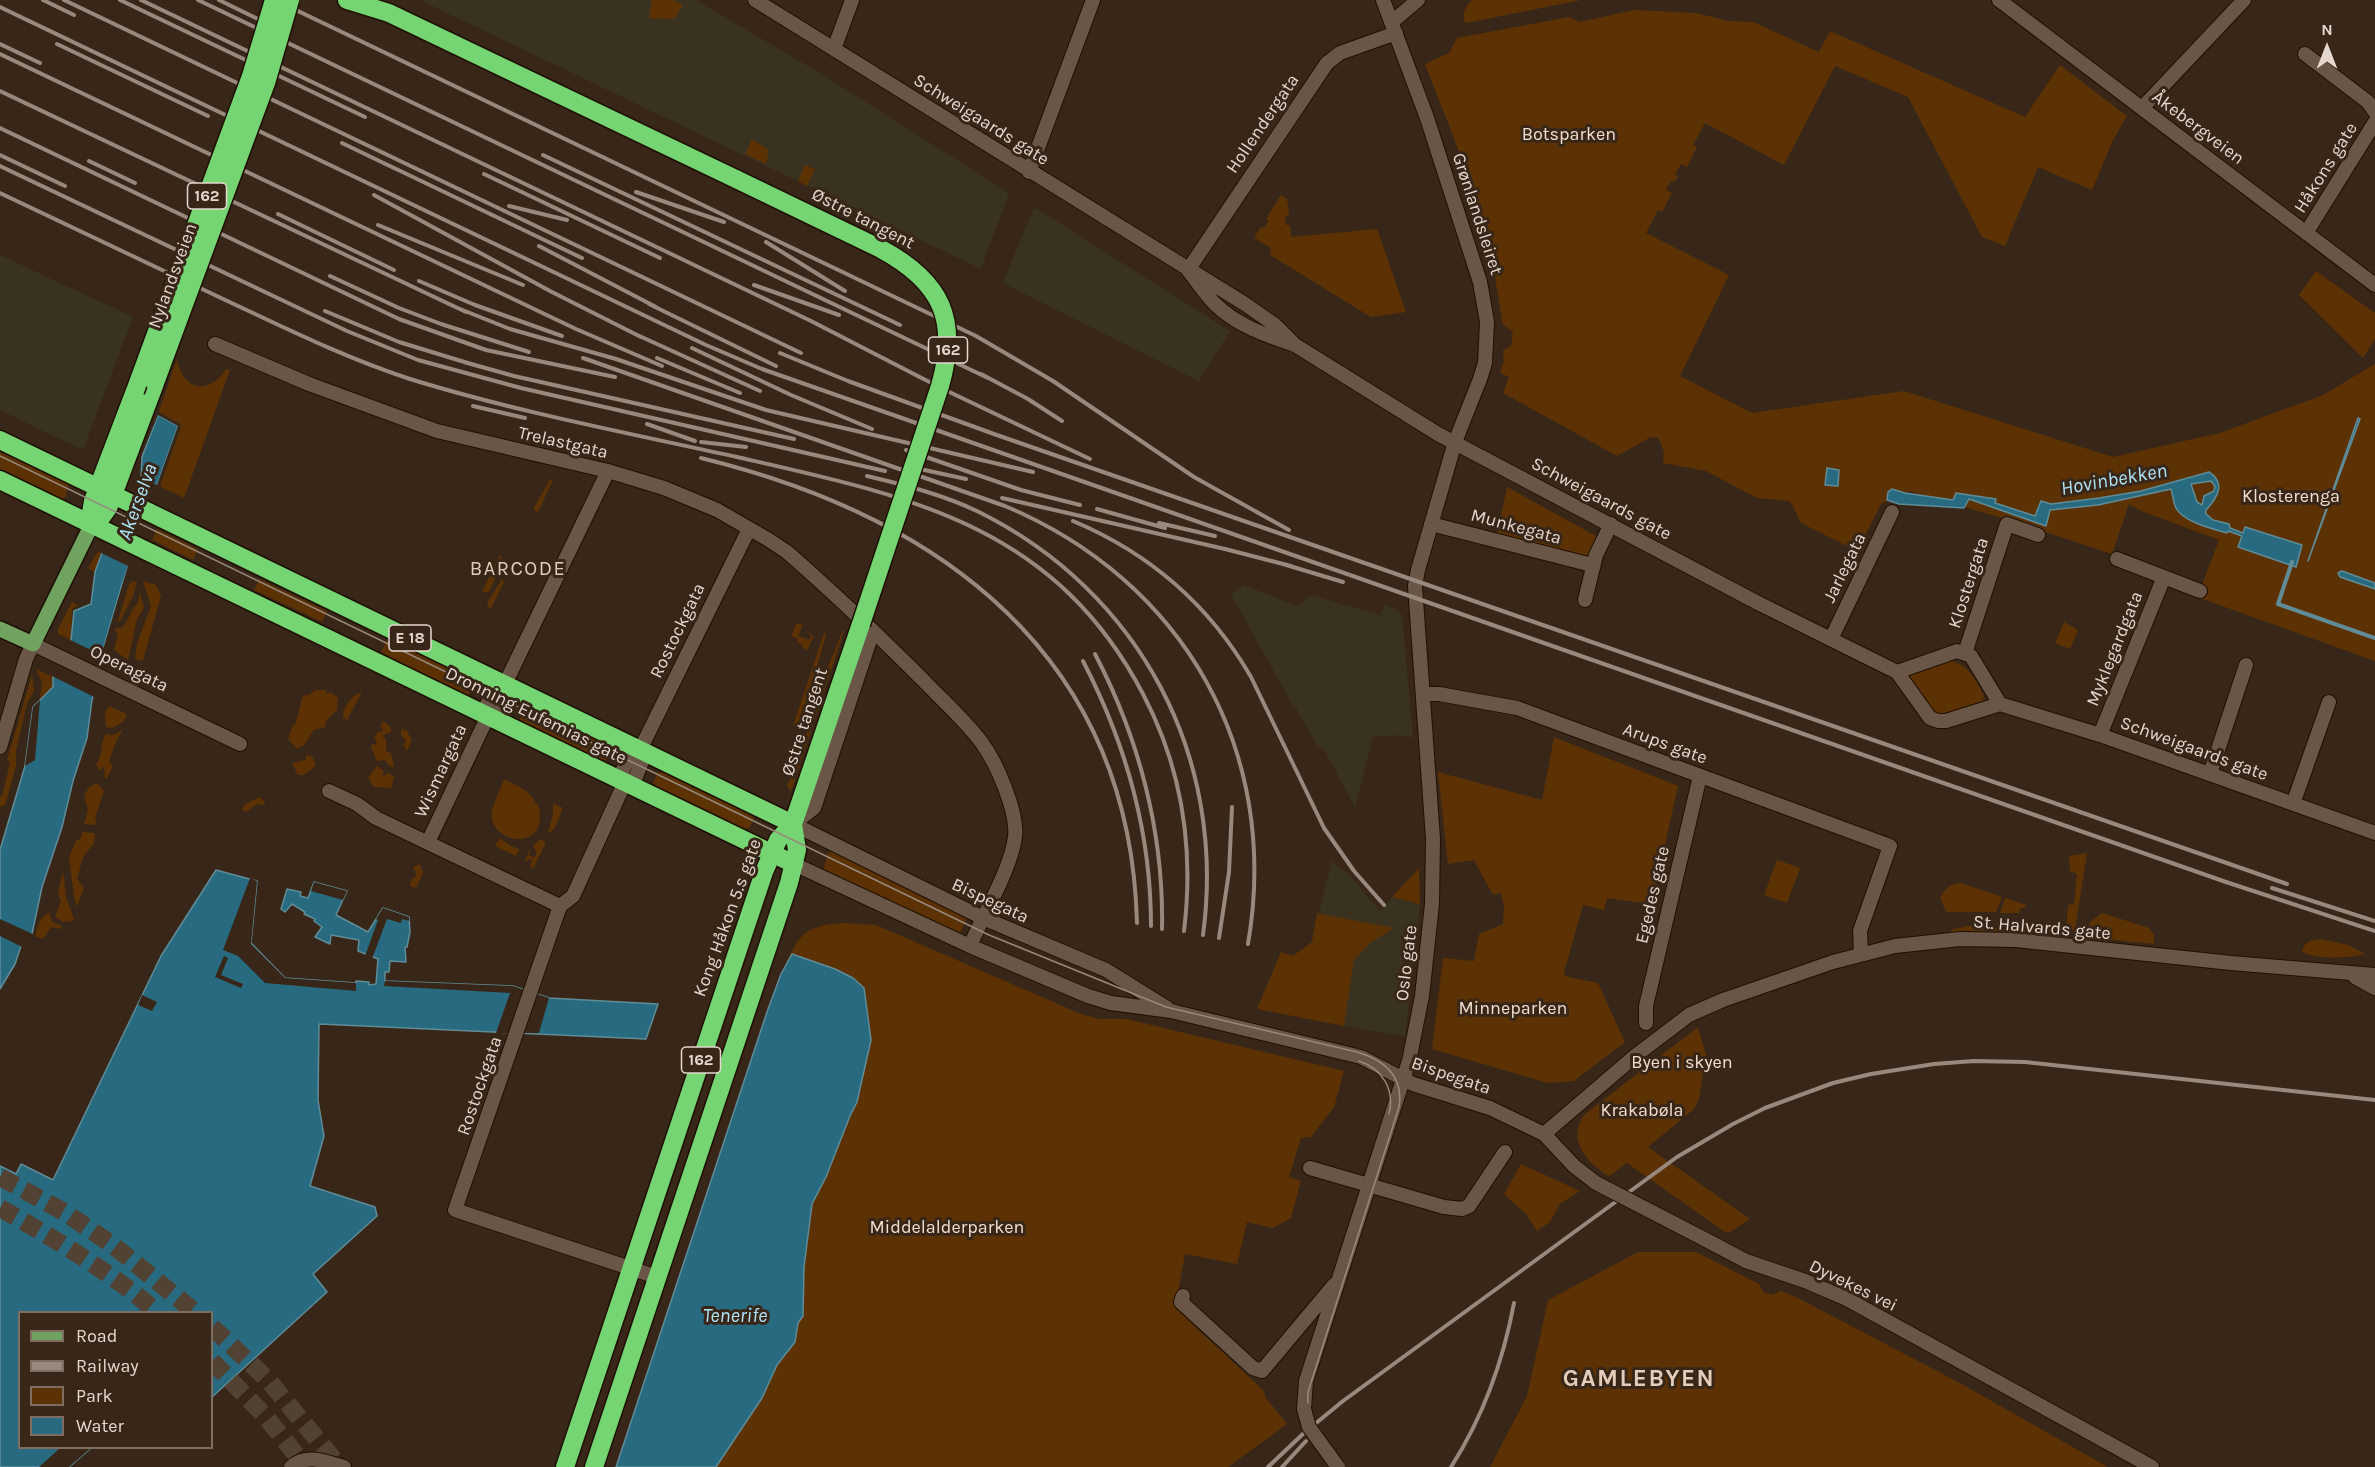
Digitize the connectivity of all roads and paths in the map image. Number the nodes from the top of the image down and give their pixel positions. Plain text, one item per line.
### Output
1 (274, 0) edge
2 (290, 0) edge
3 (347, 0) edge
4 (755, 0) edge
5 (852, 0) edge
6 (1093, 0) edge
7 (1383, 0) edge
8 (1418, 0) edge
9 (1999, 0) edge
10 (2244, 0) edge
11 (383, 7) edge
12 (1394, 28) junction
13 (834, 50) junction
14 (2305, 54) dead end
15 (2142, 108) junction
16 (2375, 112) edge
17 (2375, 122) edge
18 (1029, 172) junction
19 (2306, 233) junction
20 (1188, 270) junction
21 (2375, 285) edge
22 (215, 344) dead end
23 (127, 437) junction
24 (0, 440) edge
25 (1455, 442) junction
26 (608, 471) junction
27 (0, 480) edge
28 (112, 494) junction
29 (1892, 512) dead end
30 (92, 524) junction
31 (1431, 524) junction
32 (1611, 524) junction
33 (748, 528) junction
34 (2038, 535) dead end
35 (2117, 559) dead end
36 (1592, 565) junction
37 (2164, 577) junction
38 (2200, 591) dead end
39 (1584, 600) dead end
40 (0, 629) edge
41 (873, 631) junction
42 (1831, 639) junction
43 (33, 645) junction
44 (1965, 652) junction
45 (2246, 665) dead end
46 (1897, 672) junction
47 (505, 684) junction
48 (1423, 694) junction
49 (2329, 702) dead end
50 (2000, 704) junction
51 (488, 716) junction
52 (2100, 735) junction
53 (240, 744) dead end
54 (0, 747) edge
55 (640, 750) junction
56 (2210, 774) junction
57 (1700, 776) junction
58 (625, 782) junction
59 (329, 791) dead end
60 (2293, 804) junction
61 (793, 824) junction
62 (2375, 833) edge
63 (428, 842) junction
64 (771, 853) junction
65 (794, 864) junction
66 (560, 906) junction
67 (983, 918) junction
68 (970, 946) junction
69 (1861, 954) junction
70 (2339, 973) junction
71 (2375, 975) edge
72 (2375, 988) edge
73 (1172, 1011) junction
74 (1646, 1023) dead end
75 (1403, 1080) junction
76 (1544, 1134) junction
77 (1505, 1152) dead end
78 (1311, 1168) dead end
79 (1370, 1185) junction
80 (632, 1268) junction
81 (657, 1277) junction
82 (1339, 1279) junction
83 (1183, 1296) dead end
84 (291, 1467) edge
85 (344, 1467) edge
86 (565, 1467) edge
87 (594, 1467) edge
88 (1338, 1467) edge
89 (2152, 1467) edge

1 - 23 highway, Nylandsveien / 162, bridge
2 - 23 highway, Nylandsveien / 162, bridge
3 - 11 highway, Østre tangent / 162
4 - 13 street, Schweigaards gate
5 - 13 street
6 - 18 street
7 - 12 street, Grønlandsleiret
8 - 12 street
9 - 15 street, Åkebergveien
10 - 15 street
11 - 61 highway, Østre tangent / 162, bridge
12 - 20 street, Hollendergata
12 - 25 street, Grønlandsleiret
13 - 18 street, Schweigaards gate
14 - 16 street, Håkons gate
15 - 19 street, Åkebergveien
17 - 19 street, Håkons gate
18 - 20 street, Schweigaards gate
19 - 21 street, Åkebergveien
20 - 25 street, Schweigaards gate
22 - 26 street, Trelastgata
23 - 28 highway, Nylandsveien / 162
24 - 28 highway, Dronning Eufemias gate / E 18
25 - 31 street, Oslo gate
25 - 32 street, Schweigaards gate
26 - 33 street, Trelastgata
26 - 47 street, Wismargata
27 - 30 highway, Dronning Eufemias gate / E 18
28 - 30 highway, Nylandsveien / 162
28 - 47 highway, Dronning Eufemias gate / E 18
29 - 42 street, Jarlegata
30 - 43 main road, Nylandsveien
30 - 51 highway, Dronning Eufemias gate / E 18
31 - 36 street, Munkegata
31 - 48 street, Oslo gate
32 - 36 street
32 - 42 street, Schweigaards gate
33 - 41 street, Trelastgata
33 - 55 street, Rostockgata
34 - 44 street, Klostergata
35 - 37 street
36 - 39 street
37 - 38 street
37 - 52 street, Myklegardgata
40 - 43 main road, Operagata
41 - 61 street
41 - 67 street, Trelastgata
42 - 46 street, Schweigaards gate
43 - 53 street, Operagata
43 - 54 street, Nylandsveien
44 - 46 street
44 - 50 street
45 - 56 street
46 - 50 street
47 - 51 street, Wismargata
47 - 55 highway, Dronning Eufemias gate / E 18
48 - 57 street, Arups gate
48 - 75 street, Oslo gate
49 - 60 street
50 - 52 street, Schweigaards gate
51 - 58 highway, Dronning Eufemias gate / E 18
51 - 63 street, Wismargata
52 - 56 street, Schweigaards gate
55 - 58 street, Rostockgata
55 - 61 highway, Dronning Eufemias gate / E 18
56 - 60 street, Schweigaards gate
57 - 69 street, Arups gate
57 - 74 street, Egedes gate
58 - 64 highway, Dronning Eufemias gate / E 18
58 - 66 street, Rostockgata
59 - 63 street
60 - 62 street, Schweigaards gate
61 - 64 highway, Kong Håkon 5.s gate / 162
61 - 65 highway, 162
61 - 67 street, Bispegata
63 - 66 street
64 - 65 highway, Dronning Eufemias gate / E 18
64 - 80 highway, Kong Håkon 5.s gate / 162
65 - 68 street, Bispegata
65 - 81 highway, 162
66 - 80 street, Rostockgata
67 - 68 street, Trelastgata
67 - 73 street, Bispegata
68 - 73 street, Bispegata
69 - 70 street, St. Halvards gate
69 - 76 street, St. Halvards gate
70 - 71 street, St. Halvards gate
70 - 72 street
73 - 75 street, Bispegata
75 - 76 street, Bispegata
75 - 79 street, Oslo gate
76 - 89 street, Dyvekes vei, bridge
77 - 79 street
78 - 79 street
79 - 82 street, Oslo gate
80 - 81 street, Rostockgata
80 - 86 highway, Kong Håkon 5.s gate / 162
81 - 87 highway, 162
82 - 83 street
82 - 88 street, Oslo gate, bridge
84 - 85 street

